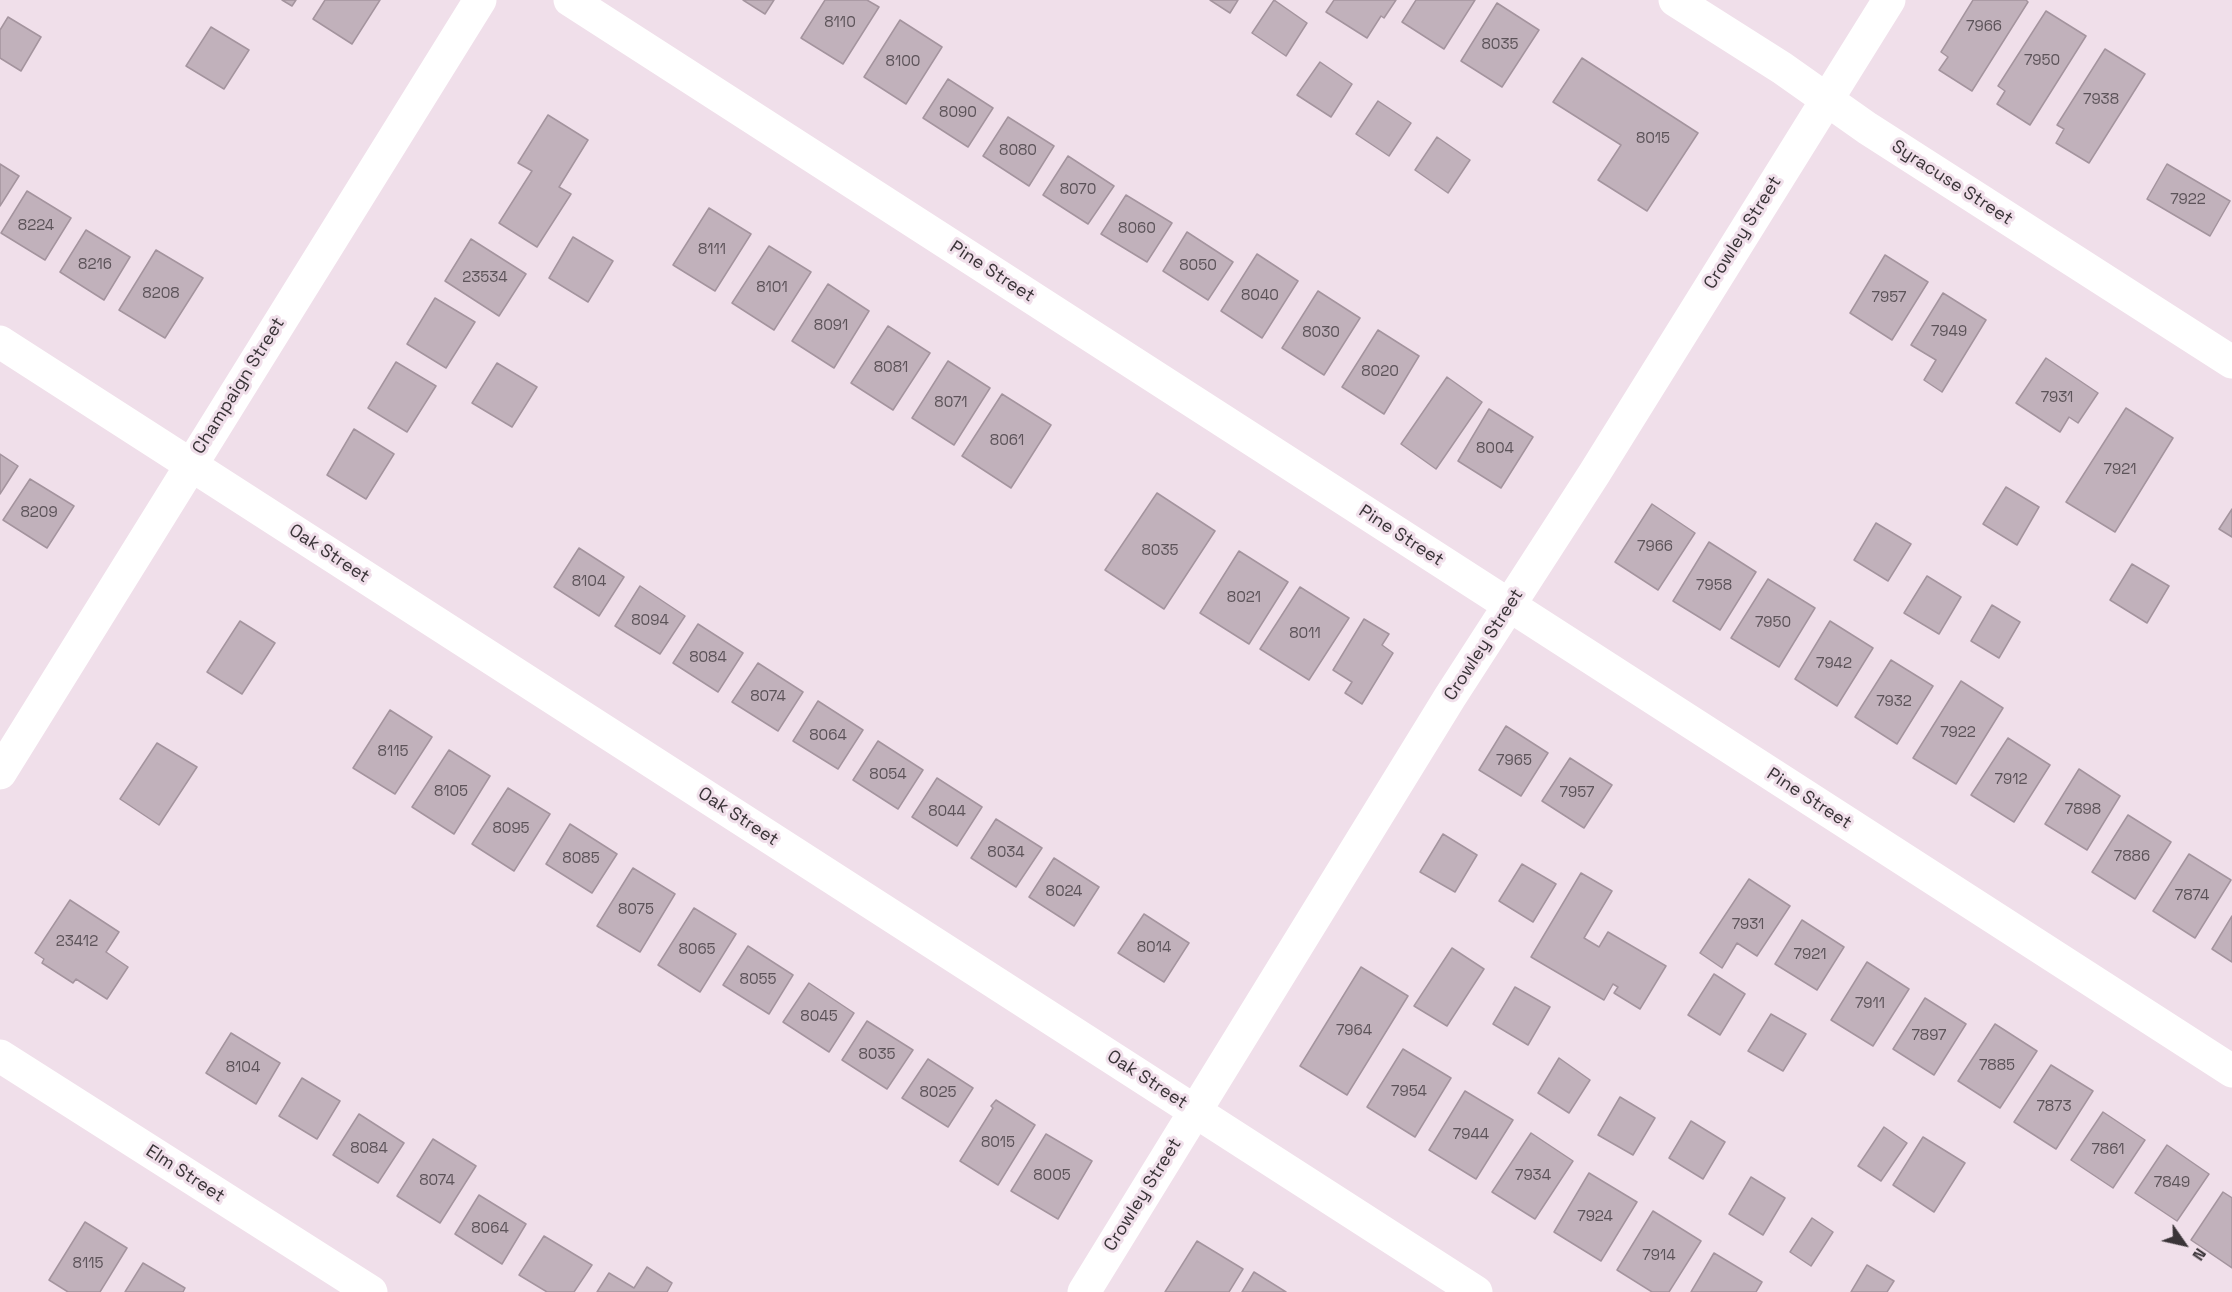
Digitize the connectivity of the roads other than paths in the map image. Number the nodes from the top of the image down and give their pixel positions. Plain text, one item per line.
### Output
1 (480, 0) edge
2 (570, 0) edge
3 (1676, 0) edge
4 (1889, 0) edge
5 (1827, 99) junction
6 (0, 342) edge
7 (2232, 362) edge
8 (190, 464) junction
9 (1509, 606) junction
10 (0, 773) edge
11 (0, 1056) edge
12 (2232, 1071) edge
13 (1195, 1111) junction
14 (371, 1292) edge
15 (1084, 1292) edge
16 (1476, 1292) edge

1 - 8 street, Champaign Street
2 - 9 street, Pine Street
3 - 5 street, Syracuse Street
4 - 5 street, Crowley Street
5 - 7 street, Syracuse Street
5 - 9 street, Crowley Street
6 - 8 street, Oak Street
8 - 10 street, Champaign Street
8 - 13 street, Oak Street
9 - 12 street, Pine Street
9 - 13 street, Crowley Street
11 - 14 street, Elm Street
13 - 15 street, Crowley Street
13 - 16 street, Oak Street

